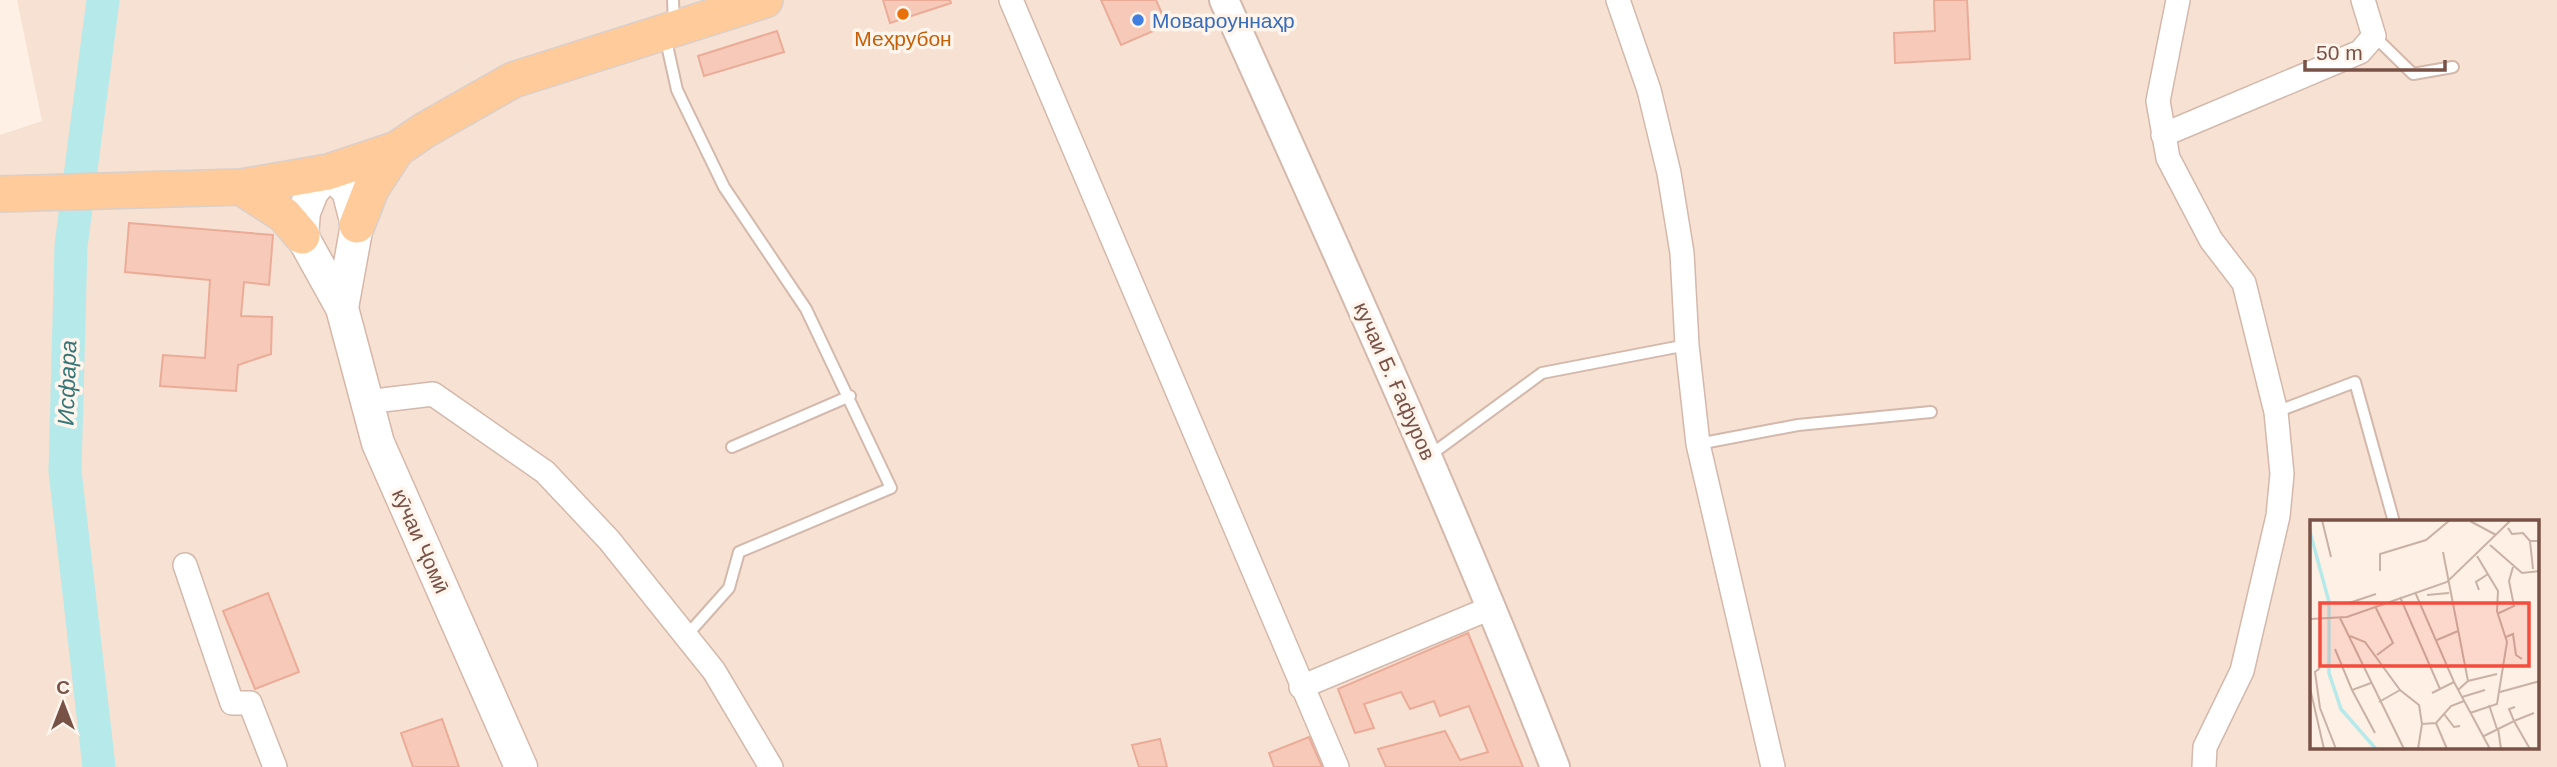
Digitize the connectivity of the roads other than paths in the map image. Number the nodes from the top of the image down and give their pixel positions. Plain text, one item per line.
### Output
1 (765, 0) edge
2 (1011, 0) edge
3 (1224, 0) edge
4 (1618, 0) edge
5 (2178, 0) edge
6 (2363, 0) edge
7 (671, 21) edge
8 (2374, 36) junction
9 (2453, 67) dead end
10 (2163, 135) junction
11 (397, 149) junction
12 (328, 172) junction
13 (242, 187) junction
14 (6, 194) edge
15 (357, 225) junction
16 (302, 236) junction
17 (342, 308) junction
18 (1688, 345) junction
19 (850, 396) junction
20 (366, 402) junction
21 (1931, 412) dead end
22 (2276, 412) junction
23 (1698, 443) junction
24 (732, 447) dead end
25 (1429, 456) junction
26 (2393, 520) edge
27 (185, 565) dead end
28 (1493, 607) junction
29 (688, 634) junction
30 (1301, 687) junction
31 (275, 767) edge
32 (521, 767) edge
33 (771, 767) edge
34 (1337, 767) edge
35 (1555, 767) edge
36 (1773, 767) edge
37 (2204, 767) edge

1 - 7 main road
2 - 30 street
3 - 25 street, кучаи Б. Ғафуров
4 - 18 street
5 - 10 street
6 - 8 street
7 - 11 main road
7 - 19 lane
8 - 9 lane
8 - 10 street
10 - 22 street
11 - 12 main road
11 - 15 main road
12 - 13 main road
12 - 15 main road, кӯчаи Ҷомӣ
12 - 16 main road
13 - 14 main road
13 - 16 main road
15 - 16 main road
15 - 17 main road, кӯчаи Ҷомӣ
16 - 17 main road, кӯчаи Ҷомӣ
17 - 20 main road, кӯчаи Ҷомӣ
18 - 23 street
18 - 25 lane
19 - 24 lane
19 - 29 lane
20 - 29 street
20 - 32 main road, кӯчаи Ҷомӣ
21 - 23 lane
22 - 26 lane
22 - 37 street
23 - 36 street
25 - 28 street, кучаи Б. Ғафуров
27 - 31 street
28 - 30 street
28 - 35 street, кучаи Б. Ғафуров
29 - 33 street
30 - 34 street

